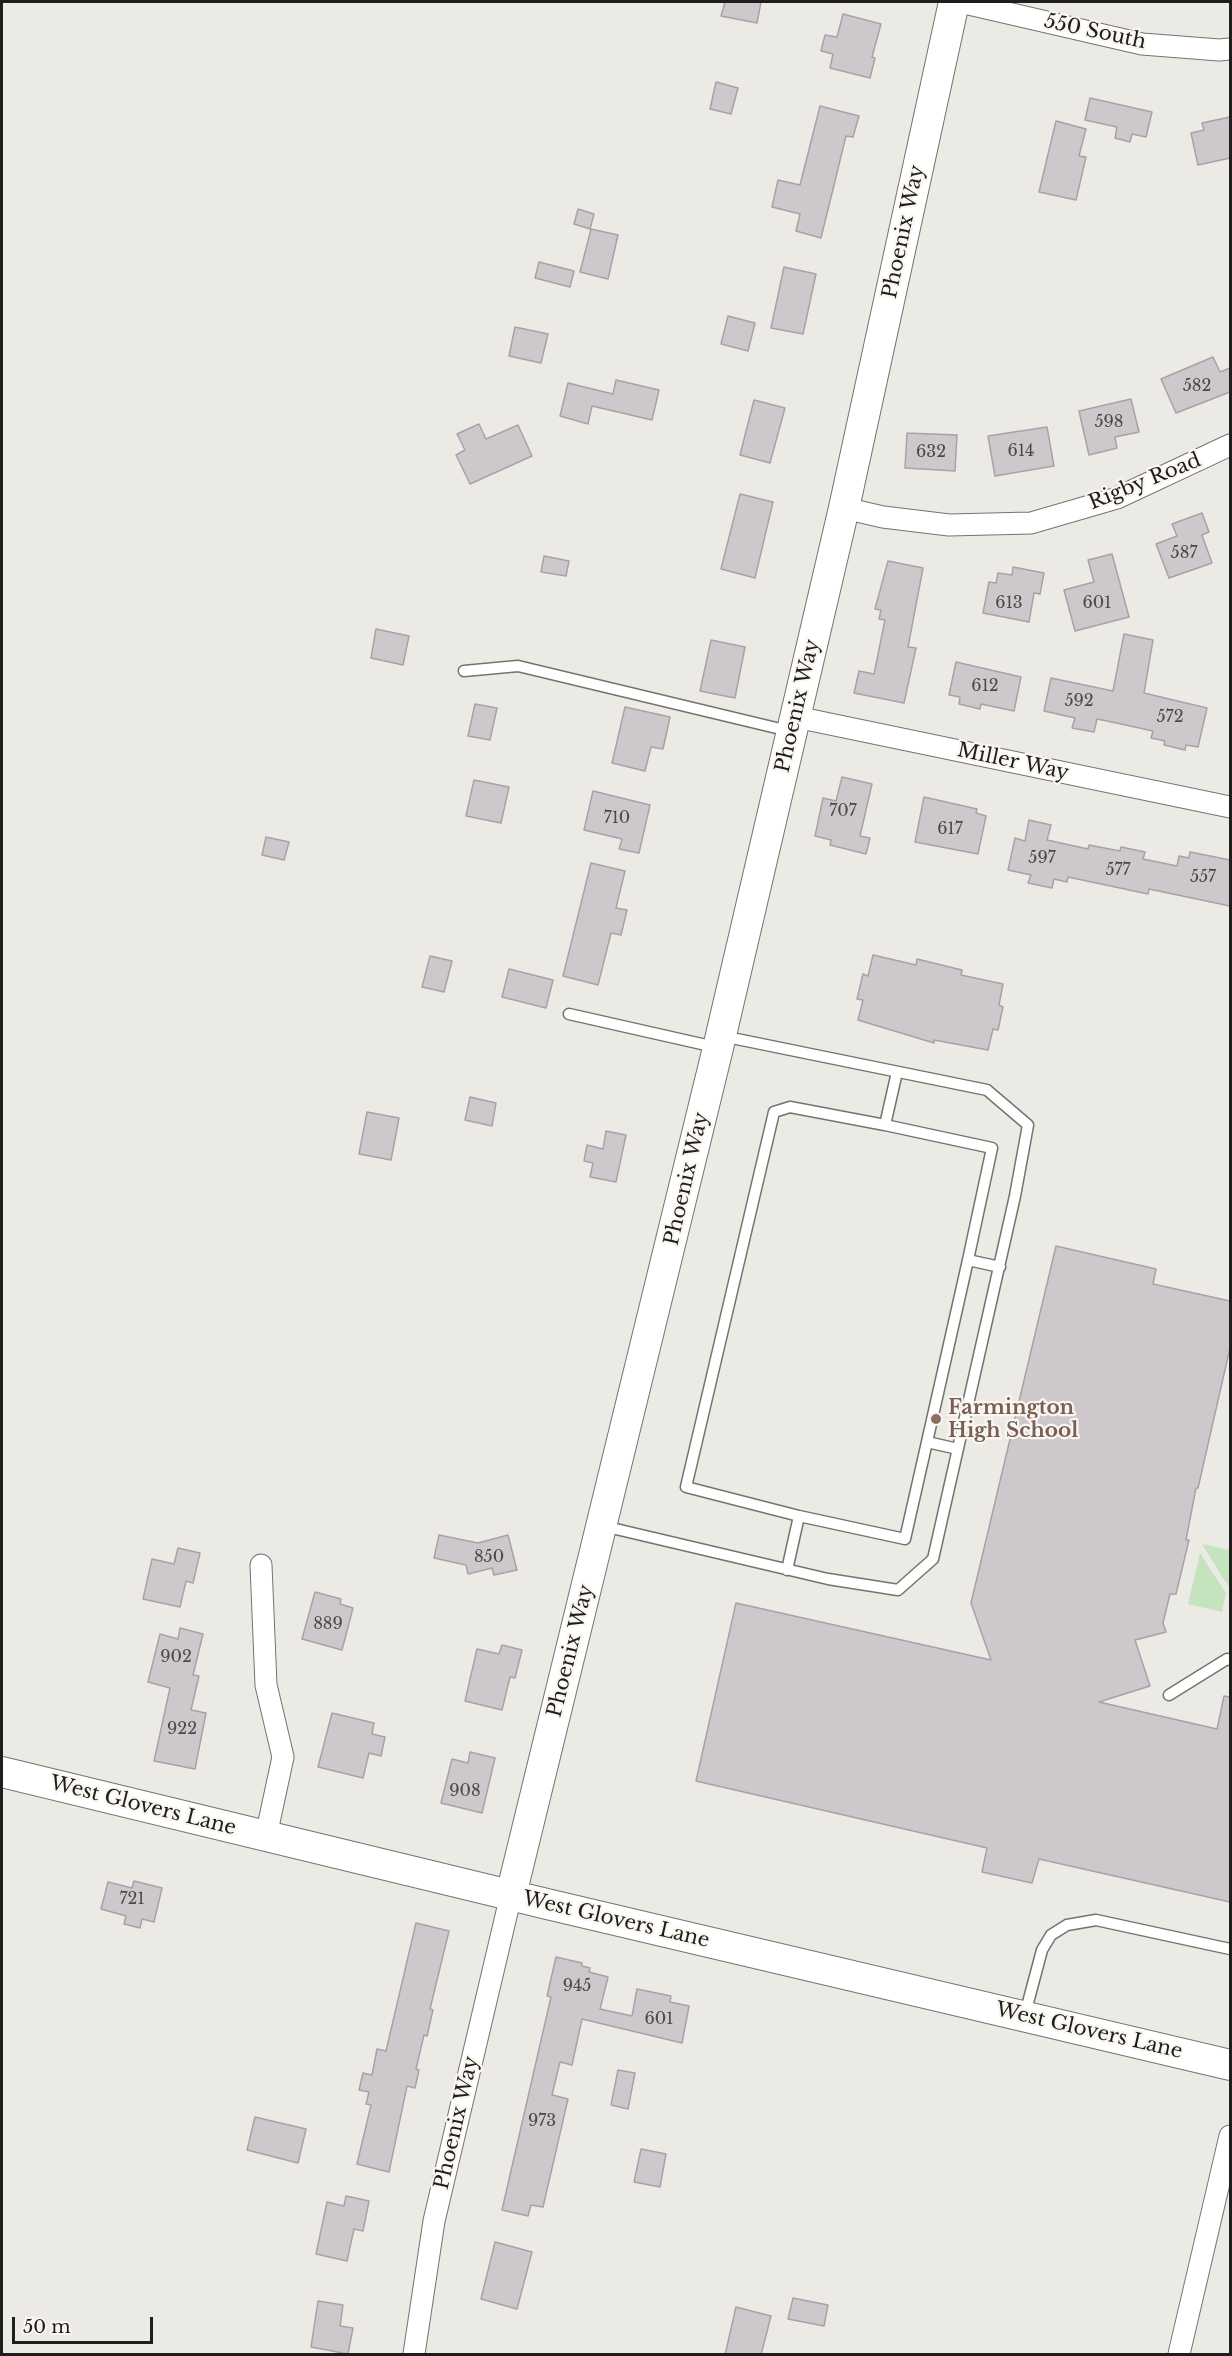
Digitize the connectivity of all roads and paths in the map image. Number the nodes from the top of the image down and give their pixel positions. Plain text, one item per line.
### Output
1 (954, 2) edge
2 (960, 2) edge
3 (1230, 49) edge
4 (1230, 445) edge
5 (844, 508) junction
6 (464, 671) dead end
7 (794, 724) junction
8 (1230, 807) edge
9 (569, 1014) dead end
10 (720, 1042) junction
11 (897, 1072) junction
12 (885, 1125) junction
13 (968, 1260) junction
14 (1000, 1267) junction
15 (927, 1442) junction
16 (958, 1449) junction
17 (799, 1516) junction
18 (602, 1526) junction
19 (261, 1565) dead end
20 (786, 1570) junction
21 (1230, 1660) edge
22 (1169, 1695) dead end
23 (2, 1772) edge
24 (266, 1836) junction
25 (511, 1895) junction
26 (1230, 1949) edge
27 (1025, 2016) junction
28 (1230, 2065) edge
29 (1230, 2136) edge
30 (414, 2355) edge
31 (1179, 2355) edge

1 - 5 street, Phoenix Way
2 - 3 street, 550 South
4 - 5 street, Rigby Road
5 - 7 street, Phoenix Way
6 - 7 lane
7 - 8 street, Miller Way
7 - 10 street, Phoenix Way
9 - 10 lane
10 - 11 lane
10 - 18 street, Phoenix Way
11 - 12 lane
11 - 14 lane
12 - 13 lane
12 - 17 lane
13 - 14 lane
13 - 15 lane
14 - 16 lane
15 - 16 lane
15 - 17 lane
16 - 20 lane
17 - 20 lane
18 - 20 lane
18 - 25 street, Phoenix Way
19 - 24 street
21 - 22 lane
23 - 24 street, West Glovers Lane
24 - 25 street, West Glovers Lane
25 - 27 street, West Glovers Lane
25 - 30 street, Phoenix Way
26 - 27 lane
27 - 28 street, West Glovers Lane
29 - 31 street

